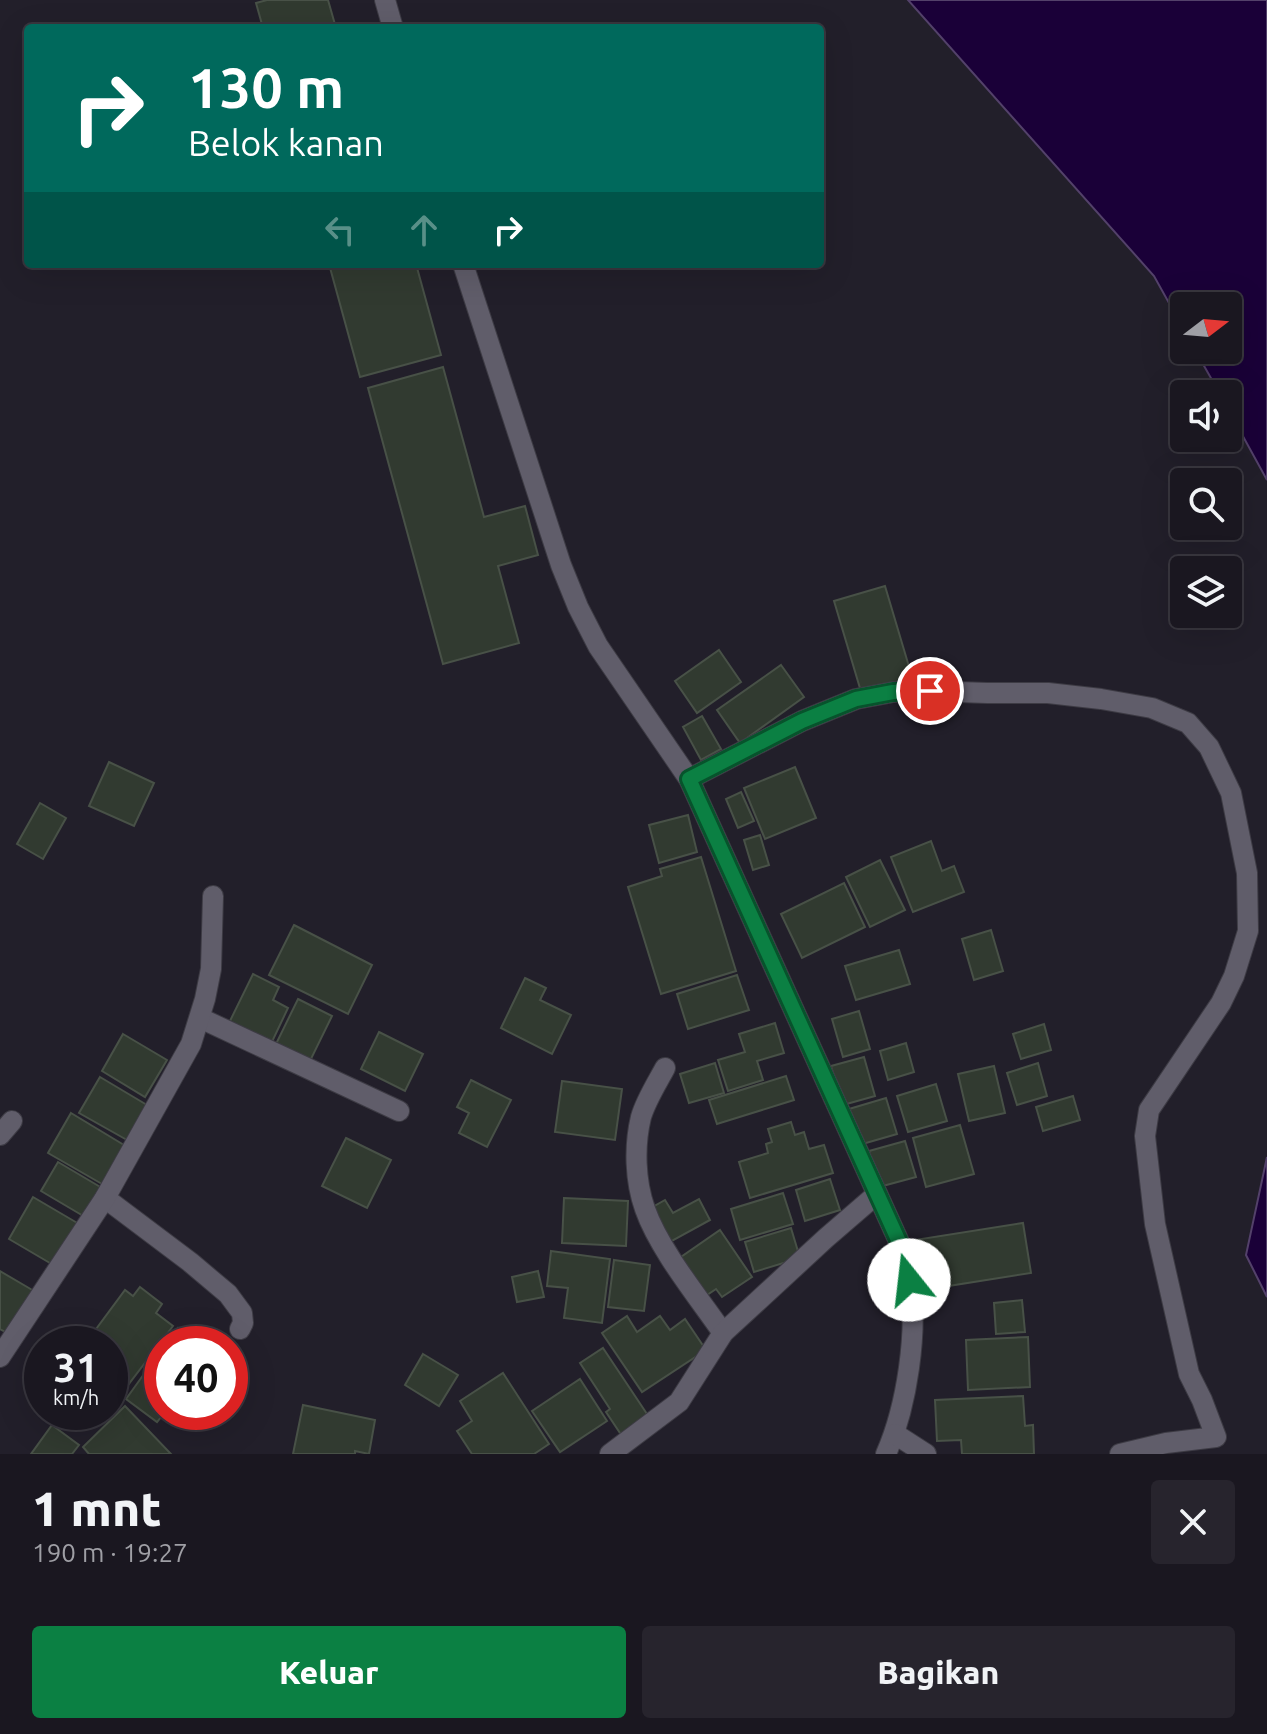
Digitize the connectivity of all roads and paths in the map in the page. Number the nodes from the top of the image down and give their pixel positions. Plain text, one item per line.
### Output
1 (385, 0) edge
2 (392, 24) edge
3 (464, 268) edge
4 (689, 779) junction
5 (213, 896) dead end
6 (200, 1018) junction
7 (665, 1068) dead end
8 (399, 1111) dead end
9 (877, 1194) junction
10 (105, 1198) junction
11 (242, 1326) edge
12 (723, 1333) junction
13 (0, 1357) edge
14 (895, 1434) junction
15 (1220, 1445) edge
16 (610, 1454) edge
17 (886, 1454) edge
18 (926, 1454) edge
19 (1120, 1454) edge

1 - 2 street
3 - 4 street
4 - 9 street
4 - 15 street
5 - 6 street
6 - 8 street
6 - 10 street
7 - 12 street
9 - 12 street
9 - 14 street
10 - 11 street
10 - 13 street
12 - 16 street
14 - 17 street
14 - 18 street
15 - 19 street

